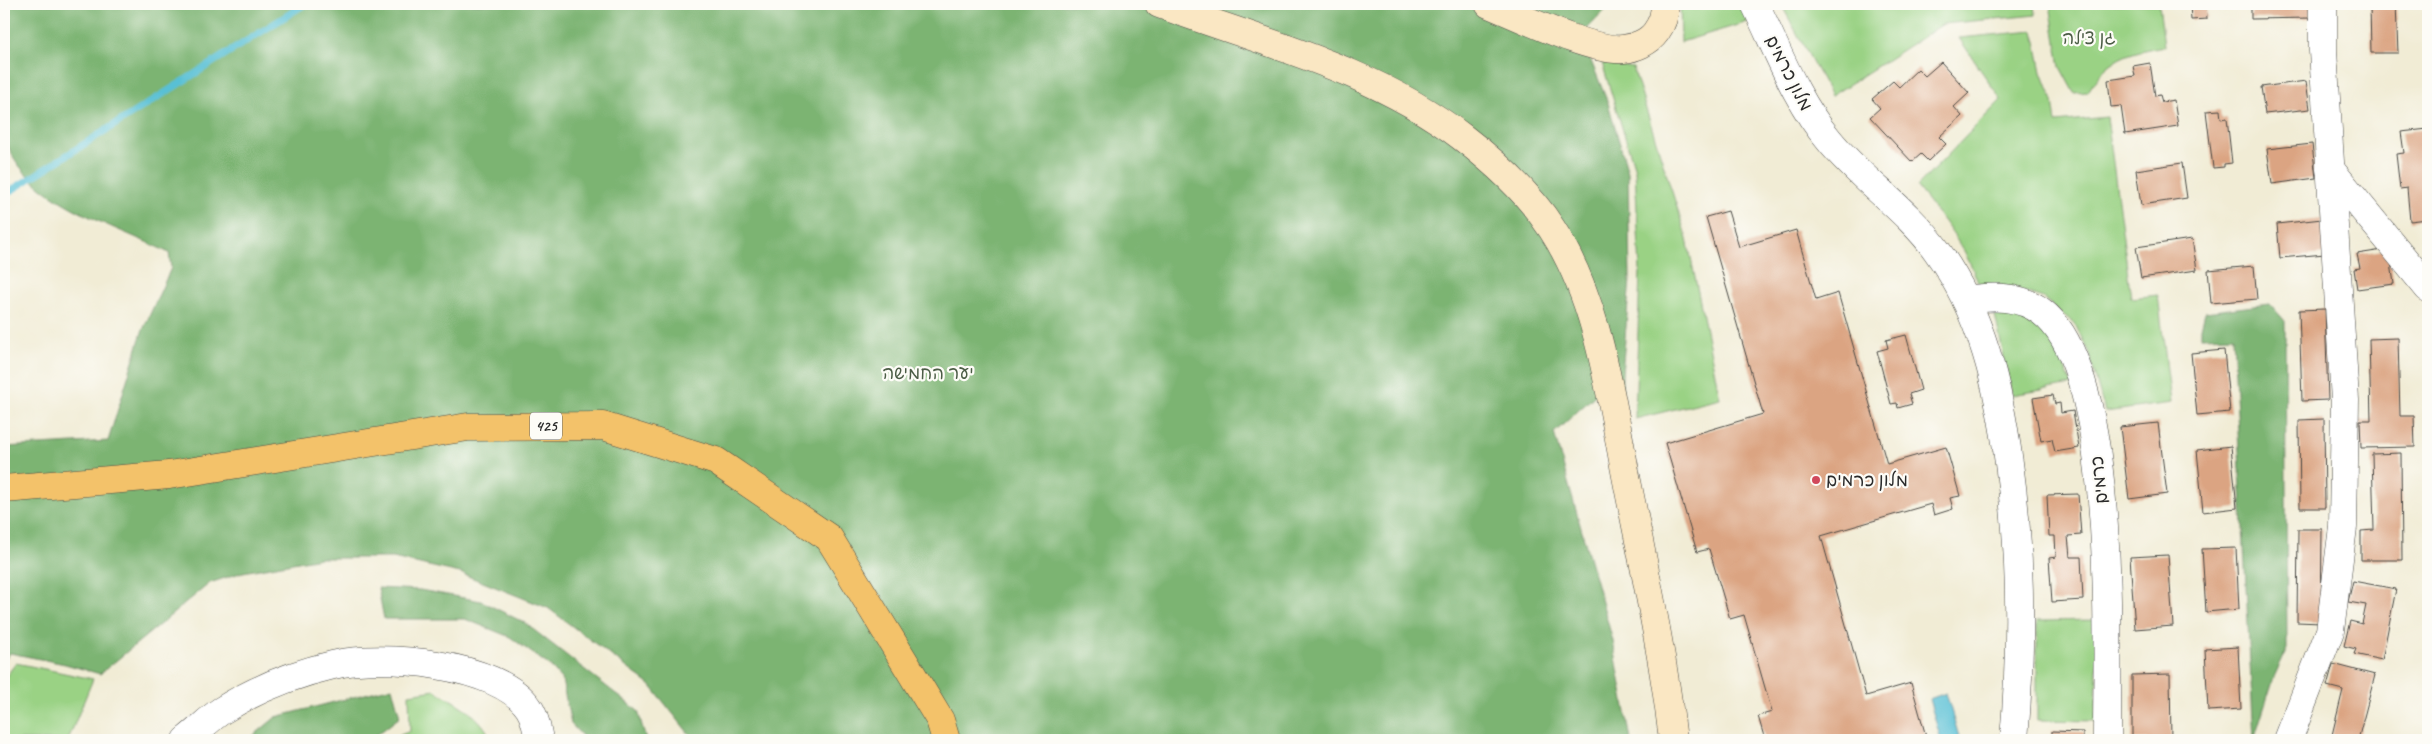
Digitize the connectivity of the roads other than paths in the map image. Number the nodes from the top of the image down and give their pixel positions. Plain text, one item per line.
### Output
1 (1159, 4) edge
2 (1489, 4) edge
3 (1665, 4) edge
4 (1754, 4) edge
5 (2323, 4) edge
6 (2330, 169) junction
7 (2428, 288) edge
8 (1966, 300) junction
9 (4, 489) edge
10 (186, 740) edge
11 (539, 740) edge
12 (946, 740) edge
13 (1673, 740) edge
14 (2014, 740) edge
15 (2107, 740) edge
16 (2288, 740) edge

1 - 13 main road
2 - 3 main road
4 - 8 street, מלון כרמים
5 - 6 street
6 - 7 street
6 - 16 street
8 - 14 street, מלון כרמים
8 - 15 street, כרמים
9 - 12 main road, 425
10 - 11 street

